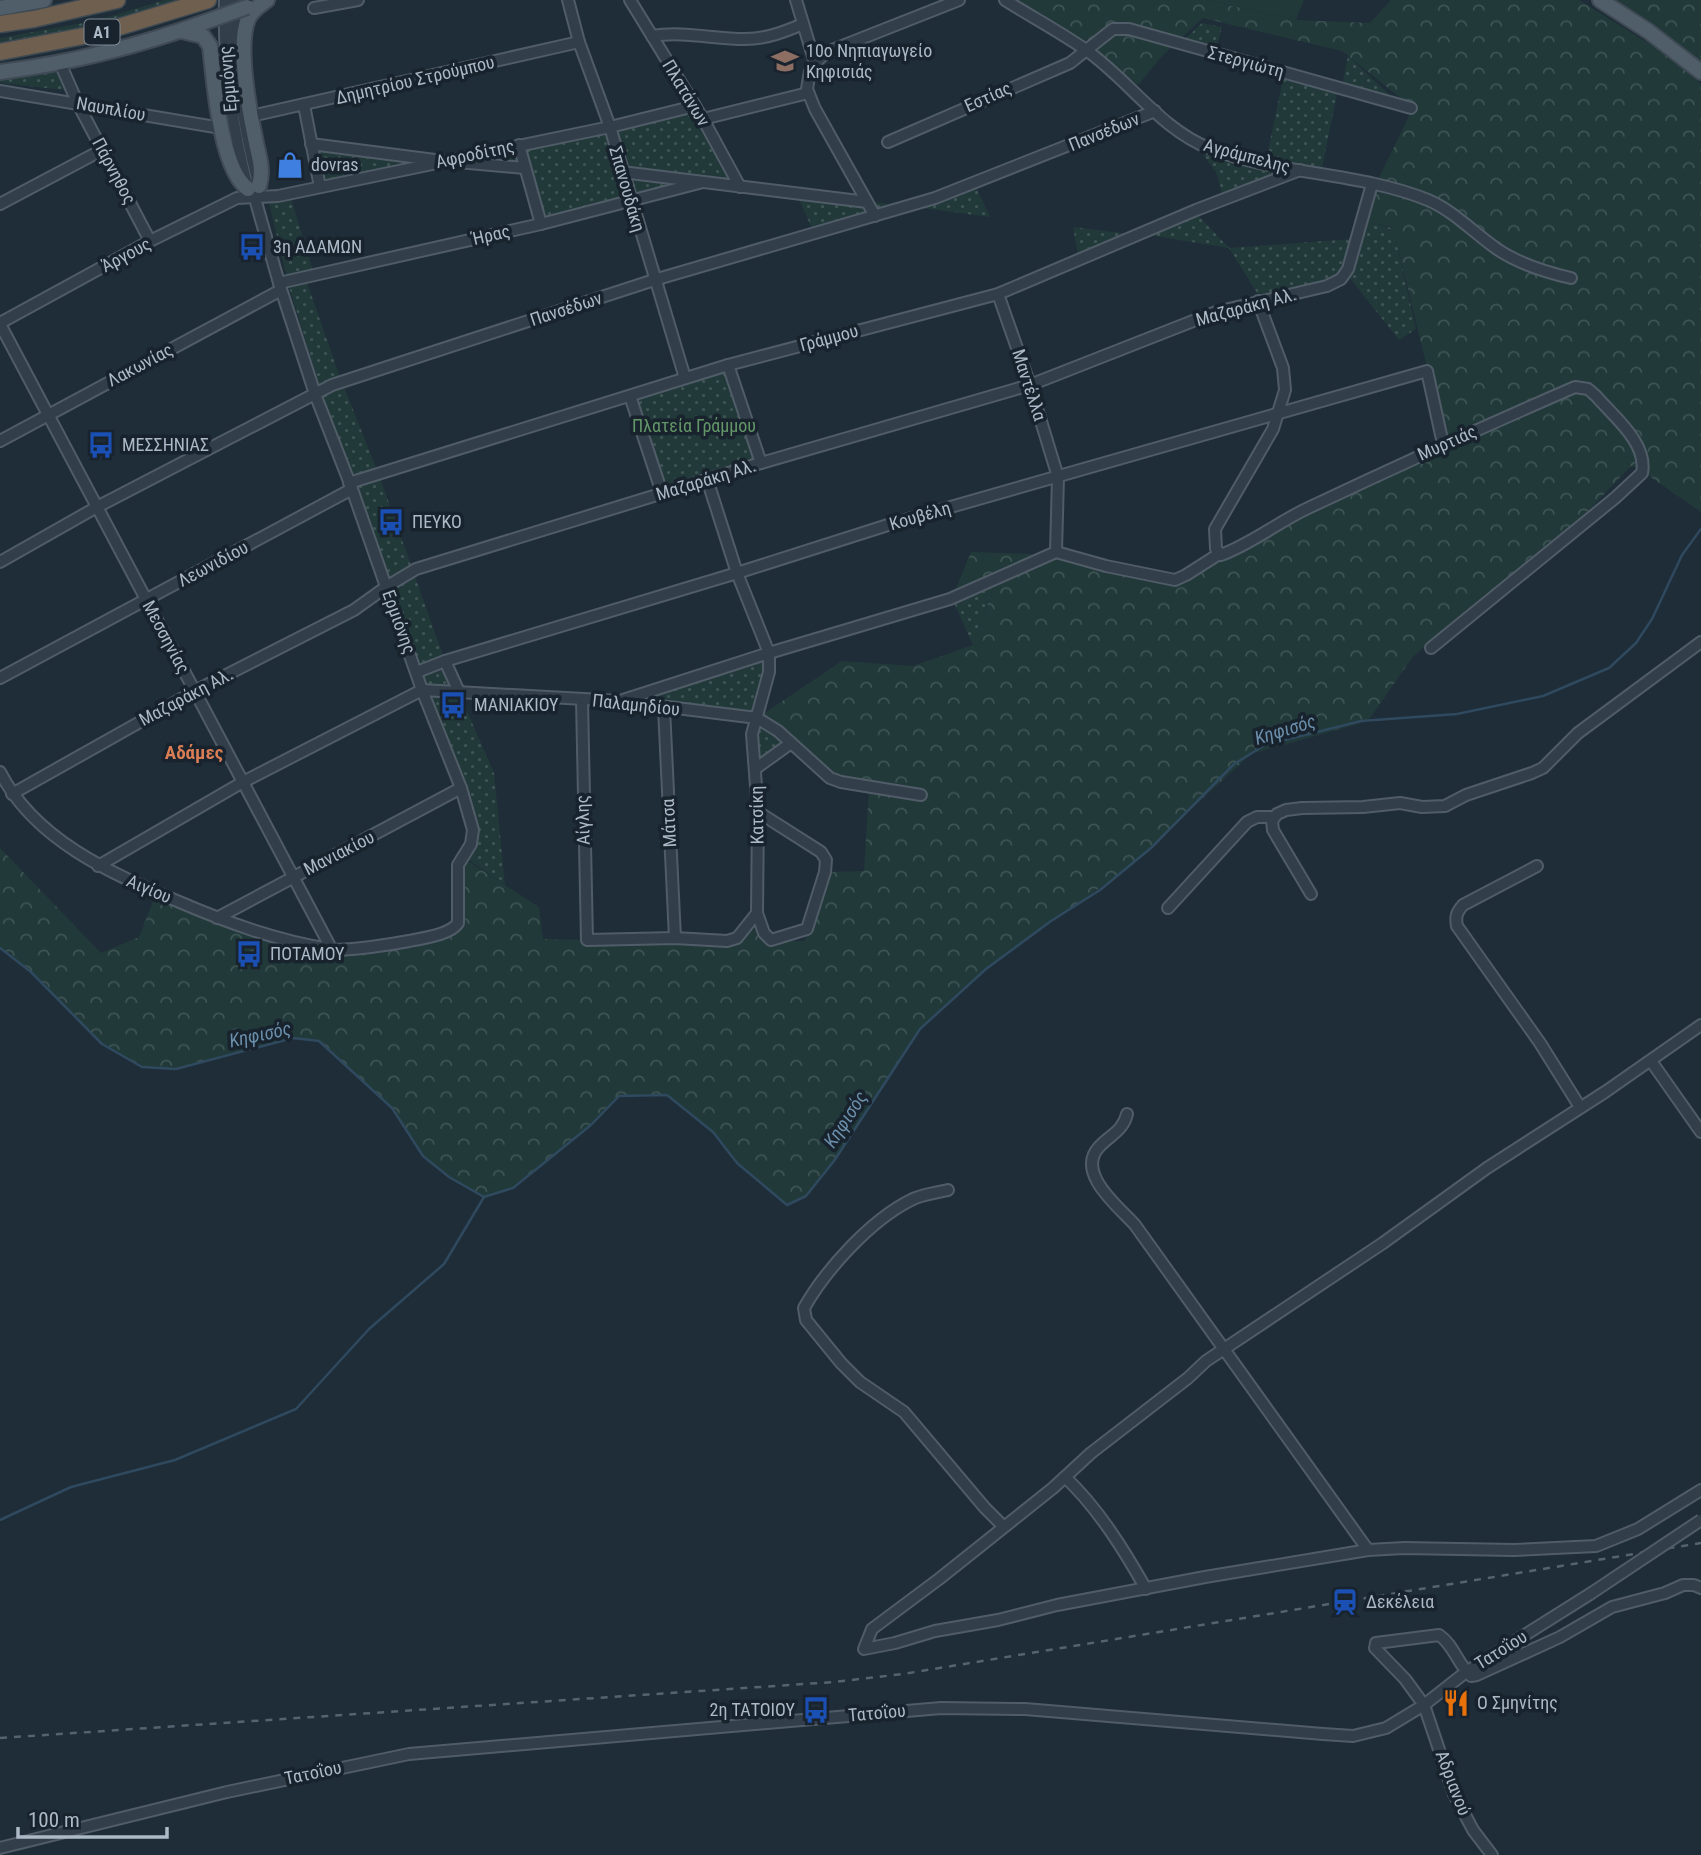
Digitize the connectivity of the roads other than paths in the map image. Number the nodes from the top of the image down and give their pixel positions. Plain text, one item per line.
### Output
1 (44, 0) edge
2 (117, 0) edge
3 (225, 0) edge
4 (266, 0) edge
5 (358, 0) edge
6 (568, 0) edge
7 (630, 0) edge
8 (796, 0) edge
9 (959, 0) edge
10 (1005, 0) edge
11 (1600, 0) edge
12 (205, 1) edge
13 (22, 2) edge
14 (241, 3) edge
15 (0, 8) edge
16 (314, 8) dead end
17 (0, 24) edge
18 (803, 24) junction
19 (181, 31) junction
20 (652, 36) junction
21 (579, 42) junction
22 (1086, 50) junction
23 (0, 52) edge
24 (816, 62) junction
25 (60, 63) junction
26 (0, 72) edge
27 (1701, 72) edge
28 (0, 91) edge
29 (808, 93) junction
30 (78, 104) junction
31 (304, 105) junction
32 (695, 106) junction
33 (1411, 108) dead end
34 (1155, 111) junction
35 (251, 116) junction
36 (703, 119) junction
37 (610, 127) junction
38 (221, 128) junction
39 (888, 142) dead end
40 (311, 144) junction
41 (519, 145) junction
42 (102, 150) junction
43 (448, 162) junction
44 (525, 168) junction
45 (1300, 170) junction
46 (622, 172) junction
47 (702, 182) junction
48 (1372, 184) junction
49 (320, 187) junction
50 (740, 187) junction
51 (254, 192) junction
52 (630, 200) junction
53 (867, 202) junction
54 (0, 204) edge
55 (875, 216) junction
56 (541, 224) junction
57 (150, 241) junction
58 (1571, 278) dead end
59 (654, 280) junction
60 (280, 287) junction
61 (999, 294) junction
62 (1258, 301) junction
63 (0, 323) edge
64 (728, 365) junction
65 (685, 378) junction
66 (1030, 385) junction
67 (315, 394) junction
68 (630, 396) junction
69 (1280, 412) junction
70 (48, 415) junction
71 (0, 441) edge
72 (1443, 444) junction
73 (761, 463) junction
74 (1058, 477) junction
75 (707, 479) junction
76 (350, 486) junction
77 (662, 493) junction
78 (97, 507) junction
79 (1056, 552) junction
80 (1219, 554) junction
81 (0, 562) edge
82 (737, 573) junction
83 (386, 587) junction
84 (146, 600) junction
85 (1701, 642) edge
86 (1431, 648) dead end
87 (769, 653) junction
88 (444, 662) junction
89 (417, 672) junction
90 (0, 678) edge
91 (422, 690) junction
92 (195, 691) junction
93 (458, 692) junction
94 (582, 700) junction
95 (620, 701) junction
96 (664, 708) junction
97 (757, 718) junction
98 (791, 743) junction
99 (755, 769) junction
100 (0, 772) edge
101 (243, 782) junction
102 (461, 789) junction
103 (12, 794) junction
104 (921, 795) dead end
105 (758, 812) junction
106 (1274, 817) junction
107 (98, 866) junction
108 (1537, 866) dead end
109 (293, 877) junction
110 (1311, 894) dead end
111 (1168, 908) dead end
112 (757, 913) junction
113 (217, 918) junction
114 (675, 938) junction
115 (332, 950) junction
116 (1701, 1025) edge
117 (1651, 1061) junction
118 (1580, 1107) junction
119 (1127, 1114) dead end
120 (1701, 1132) edge
121 (948, 1190) dead end
122 (1224, 1349) junction
123 (1065, 1477) junction
124 (1701, 1489) edge
125 (1701, 1520) edge
126 (1003, 1526) junction
127 (1368, 1550) junction
128 (1701, 1588) edge
129 (1146, 1589) junction
130 (1466, 1672) junction
131 (1424, 1705) junction
132 (0, 1848) edge
133 (1492, 1855) edge

1 - 13 main road
2 - 17 highway, Α1
3 - 51 street, Ερμιόνης
4 - 14 main road
4 - 35 main road
5 - 16 street
6 - 21 street, Σπανουδάκη
7 - 20 street, Πλατάνων
8 - 18 street
9 - 24 street
10 - 22 street, Αγράμπελης
11 - 27 main road
12 - 23 highway, Α1
13 - 15 main road
14 - 19 main road, bridge
14 - 51 street, Ερμιόνης
18 - 20 street
18 - 24 street
19 - 25 main road
19 - 38 main road
20 - 32 street, Πλατάνων
21 - 31 street, Δημητρίου Στρούμπου
21 - 37 street, Σπανουδάκη
22 - 33 street, Στεργιώτη
22 - 34 street, Αγράμπελης
22 - 39 street, Εστίας
24 - 29 street
25 - 26 main road
25 - 30 street, Πάρνηθος
28 - 30 street, Ναυπλίου
29 - 36 street
29 - 53 street
30 - 38 street, Ναυπλίου
30 - 42 street, Πάρνηθος
31 - 35 street, Δημητρίου Στρούμπου
31 - 40 street
32 - 36 street, Πλατάνων
32 - 37 street, Αφροδίτης
34 - 45 street, Αγράμπελης
34 - 55 street, Πανσέδων
35 - 51 main road
36 - 50 street, Πλατάνων
37 - 41 street, Αφροδίτης
37 - 46 street, Σπανουδάκη
38 - 51 main road
40 - 43 street
40 - 49 street
41 - 43 street, Αφροδίτης
41 - 44 street
42 - 54 street
42 - 57 street, Πάρνηθος
43 - 44 street
43 - 49 street, Αφροδίτης
44 - 56 street
45 - 48 street, Αγράμπελης
45 - 61 street, Γράμμου
46 - 47 street, Ήρας
46 - 52 street, Σπανουδάκη
47 - 50 street, Ήρας
47 - 52 street, Ήρας
48 - 58 street, Αγράμπελης
48 - 62 street, Μαζαράκη Αλ.
49 - 51 street, Αφροδίτης
50 - 53 street, Ήρας
51 - 57 street, Άργους
51 - 60 street, Ερμιόνης
52 - 56 street, Ήρας
52 - 59 street, Σπανουδάκη
53 - 55 street
55 - 59 street, Πανσέδων
56 - 60 street, Ήρας
57 - 63 street, Άργους
59 - 65 street, Σπανουδάκη
59 - 67 street, Πανσέδων
60 - 67 street, Ερμιόνης
60 - 70 street, Λακωνίας
61 - 64 street, Γράμμου
61 - 66 street, Μαντέλλα
62 - 66 street, Μαζαράκη Αλ.
62 - 69 street
63 - 70 street, Μεσσηνίας
64 - 65 street, Γράμμου
64 - 73 street
65 - 68 street, Γράμμου
66 - 73 street, Μαζαράκη Αλ.
66 - 74 street, Μαντέλλα
67 - 76 street, Ερμιόνης
67 - 78 street, Πανσέδων
68 - 76 street, Γράμμου
68 - 77 street
69 - 72 street, Κουβέλη
69 - 74 street, Κουβέλη
69 - 80 street
70 - 71 street, Λακωνίας
70 - 78 street, Μεσσηνίας
72 - 80 street, Μυρτιάς
72 - 86 street, Μυρτιάς
73 - 75 street, Μαζαράκη Αλ.
74 - 79 street, Μαντέλλα
74 - 82 street, Κουβέλη
75 - 77 street, Μαζαράκη Αλ.
75 - 82 street
76 - 83 street, Ερμιόνης
76 - 84 street, Λεωνιδίου
77 - 83 street, Μαζαράκη Αλ.
78 - 81 street, Πανσέδων
78 - 84 street, Μεσσηνίας
79 - 80 street, Μυρτιάς
79 - 87 street
82 - 87 street
82 - 88 street, Κουβέλη
83 - 89 street, Ερμιόνης
83 - 92 street, Μαζαράκη Αλ.
84 - 90 street, Λεωνιδίου
84 - 92 street, Μεσσηνίας
85 - 106 street
87 - 95 street
87 - 97 street
88 - 89 street, Κουβέλη
88 - 93 street
89 - 91 street, Ερμιόνης
91 - 93 street, Παλαμηδίου
91 - 101 street
91 - 102 street, Ερμιόνης
92 - 101 street, Μεσσηνίας
92 - 103 street, Μαζαράκη Αλ.
93 - 94 street, Παλαμηδίου
94 - 95 street, Παλαμηδίου
94 - 114 street, Αίγλης
95 - 96 street, Παλαμηδίου
96 - 97 street, Παλαμηδίου
96 - 114 street, Μάτσα
97 - 98 street
97 - 99 street, Κατσίκη
98 - 99 street
98 - 104 street
99 - 105 street, Κατσίκη
100 - 103 street, Αιγίου
101 - 107 street
101 - 109 street, Μεσσηνίας
102 - 109 street, Μανιακίου
102 - 115 street, Ερμιόνης
103 - 107 street, Αιγίου
105 - 112 street, Κατσίκη
105 - 112 street
106 - 110 street
106 - 111 street
107 - 113 street, Αιγίου
108 - 118 street
109 - 113 street, Μανιακίου
109 - 115 street, Μεσσηνίας
112 - 114 street
113 - 115 street, Αιγίου
116 - 117 street
117 - 118 street
117 - 120 street
118 - 122 street
119 - 122 street
121 - 126 street
122 - 123 street
122 - 127 street
123 - 126 street
123 - 129 street
124 - 127 street
125 - 130 street, Τατοΐου, bridge
126 - 129 street
127 - 129 street
128 - 130 street
130 - 131 street, Τατοΐου
130 - 131 street, Αδριανού
131 - 132 street, Τατοΐου
131 - 133 street, Αδριανού

